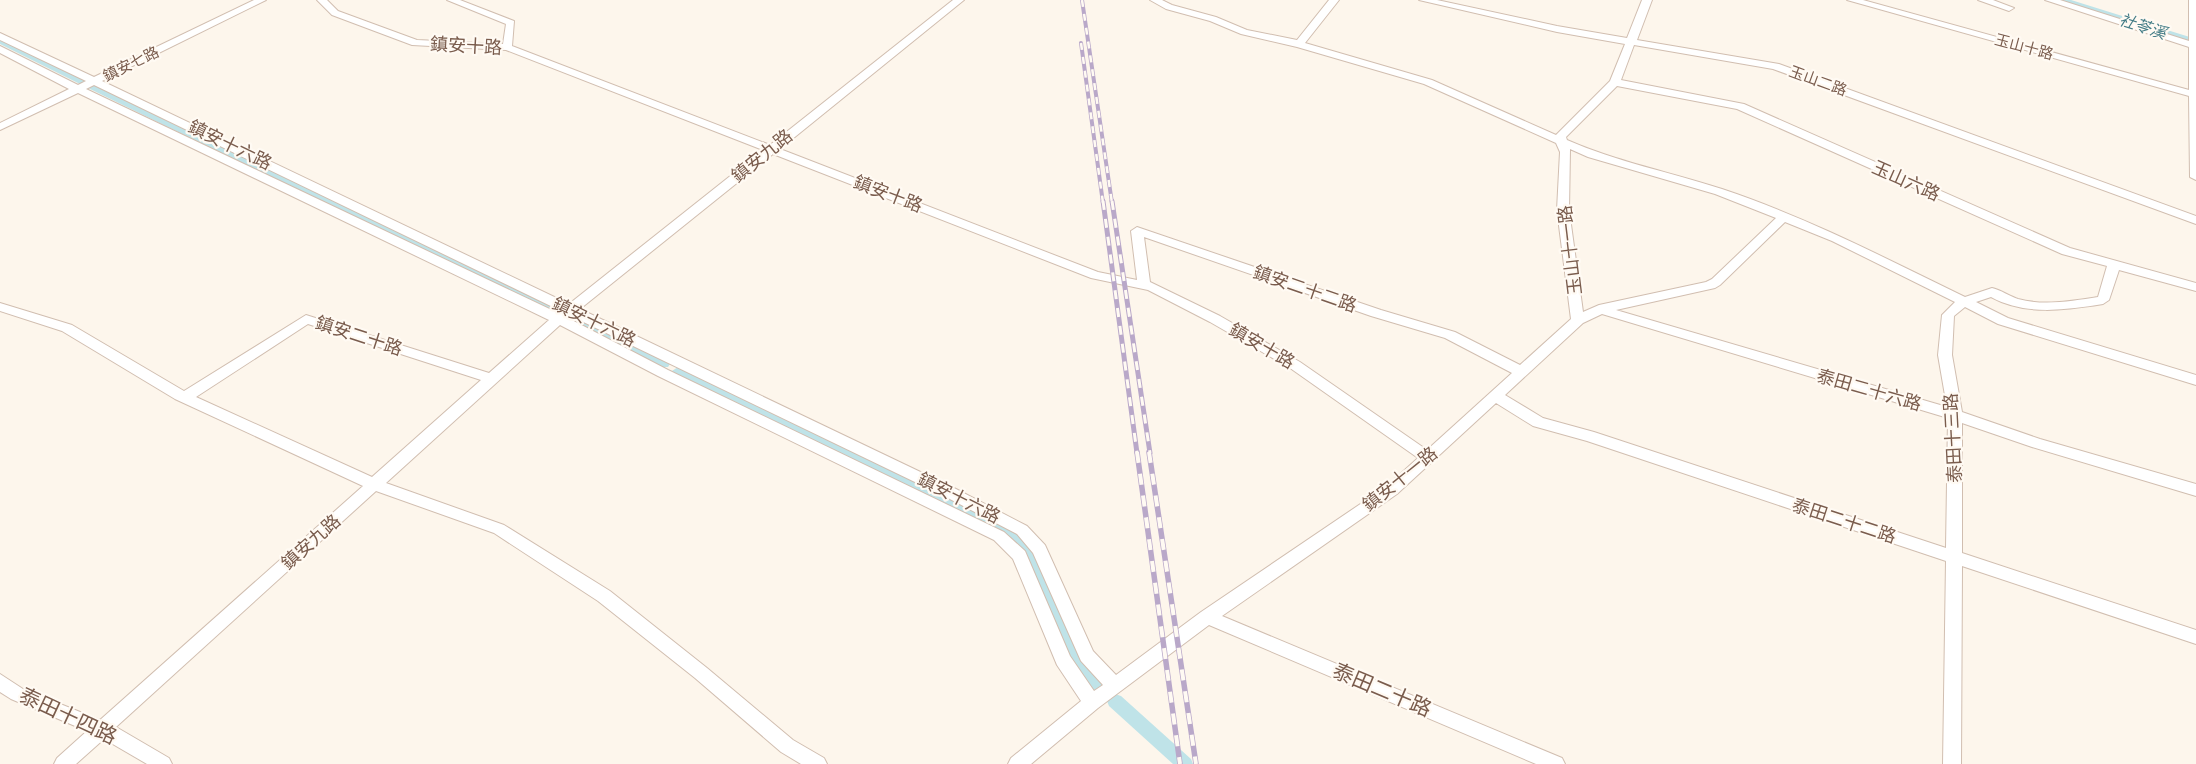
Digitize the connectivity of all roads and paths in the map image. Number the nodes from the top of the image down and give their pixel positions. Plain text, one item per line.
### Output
1 (261, 0) edge
2 (322, 0) edge
3 (452, 0) edge
4 (959, 0) edge
5 (1155, 0) edge
6 (1334, 0) edge
7 (1424, 0) edge
8 (1647, 0) edge
9 (1852, 0) edge
10 (1983, 0) edge
11 (2050, 0) edge
12 (2194, 0) edge
13 (2009, 8) dead end
14 (0, 36) edge
15 (1629, 42) junction
16 (2194, 43) junction
17 (1299, 44) junction
18 (507, 47) junction
19 (0, 49) edge
20 (97, 81) junction
21 (1615, 82) junction
22 (79, 90) junction
23 (2195, 95) edge
24 (0, 127) edge
25 (1561, 142) junction
26 (773, 148) junction
27 (2196, 177) edge
28 (1784, 217) junction
29 (2196, 220) edge
30 (2114, 264) junction
31 (1144, 285) junction
32 (2196, 287) edge
33 (1962, 302) junction
34 (0, 307) edge
35 (1598, 309) junction
36 (565, 314) junction
37 (1578, 320) junction
38 (1520, 371) junction
39 (492, 379) junction
40 (2196, 380) edge
41 (1496, 396) junction
42 (185, 397) junction
43 (1955, 415) junction
44 (1427, 457) junction
45 (375, 485) junction
46 (2196, 490) edge
47 (1956, 558) junction
48 (1207, 617) junction
49 (2196, 637) edge
50 (0, 682) edge
51 (1116, 686) junction
52 (1092, 703) junction
53 (103, 729) junction
54 (63, 764) edge
55 (162, 764) edge
56 (818, 764) edge
57 (1017, 764) edge
58 (1556, 764) edge
59 (1952, 764) edge

1 - 20 street, 鎮安七路
2 - 18 street, 鎮安十路
3 - 18 street
4 - 26 street, 鎮安九路
5 - 17 street
6 - 17 street
7 - 15 street, 玉山二路
8 - 15 street
9 - 23 street, 玉山十路
10 - 13 street
11 - 16 street
12 - 16 street
14 - 20 street, 鎮安十六路
15 - 21 street
15 - 29 street, 玉山二路
16 - 23 street
17 - 25 street
18 - 26 street, 鎮安十路
19 - 22 street
20 - 22 street, 鎮安七路
20 - 36 street, 鎮安十六路
21 - 25 street
21 - 30 street, 玉山六路
22 - 24 street, 鎮安七路
22 - 36 street
23 - 27 street
25 - 28 street
25 - 37 street, 玉山十一路
26 - 31 street, 鎮安十路
26 - 36 street, 鎮安九路
28 - 33 street
28 - 35 street, 鎮安十一路
30 - 32 street, 玉山六路
30 - 33 street
31 - 38 street, 鎮安二十二路
31 - 44 street, 鎮安十路
33 - 40 street
33 - 43 street, 泰田十三路
34 - 42 street
35 - 37 street, 鎮安十一路
35 - 43 street, 泰田二十六路
36 - 39 street, 鎮安九路
36 - 51 street, 鎮安十六路
36 - 52 street
37 - 38 street, 鎮安十一路
38 - 41 street, 鎮安十一路
39 - 42 street, 鎮安二十路
39 - 45 street, 鎮安九路
41 - 44 street, 鎮安十一路
41 - 47 street, 泰田二十二路
42 - 45 street
43 - 46 street, 泰田二十六路
43 - 47 street, 泰田十三路
44 - 48 street, 鎮安十一路
45 - 53 street, 鎮安九路
45 - 56 street
47 - 49 street, 泰田二十二路
47 - 59 street, 泰田十三路
48 - 51 street, 鎮安十一路
48 - 58 street, 泰田二十路
50 - 53 street, 泰田十四路
51 - 52 street, 鎮安十一路
52 - 57 street, 鎮安十一路
53 - 54 street, 鎮安九路
53 - 55 street, 泰田十四路

